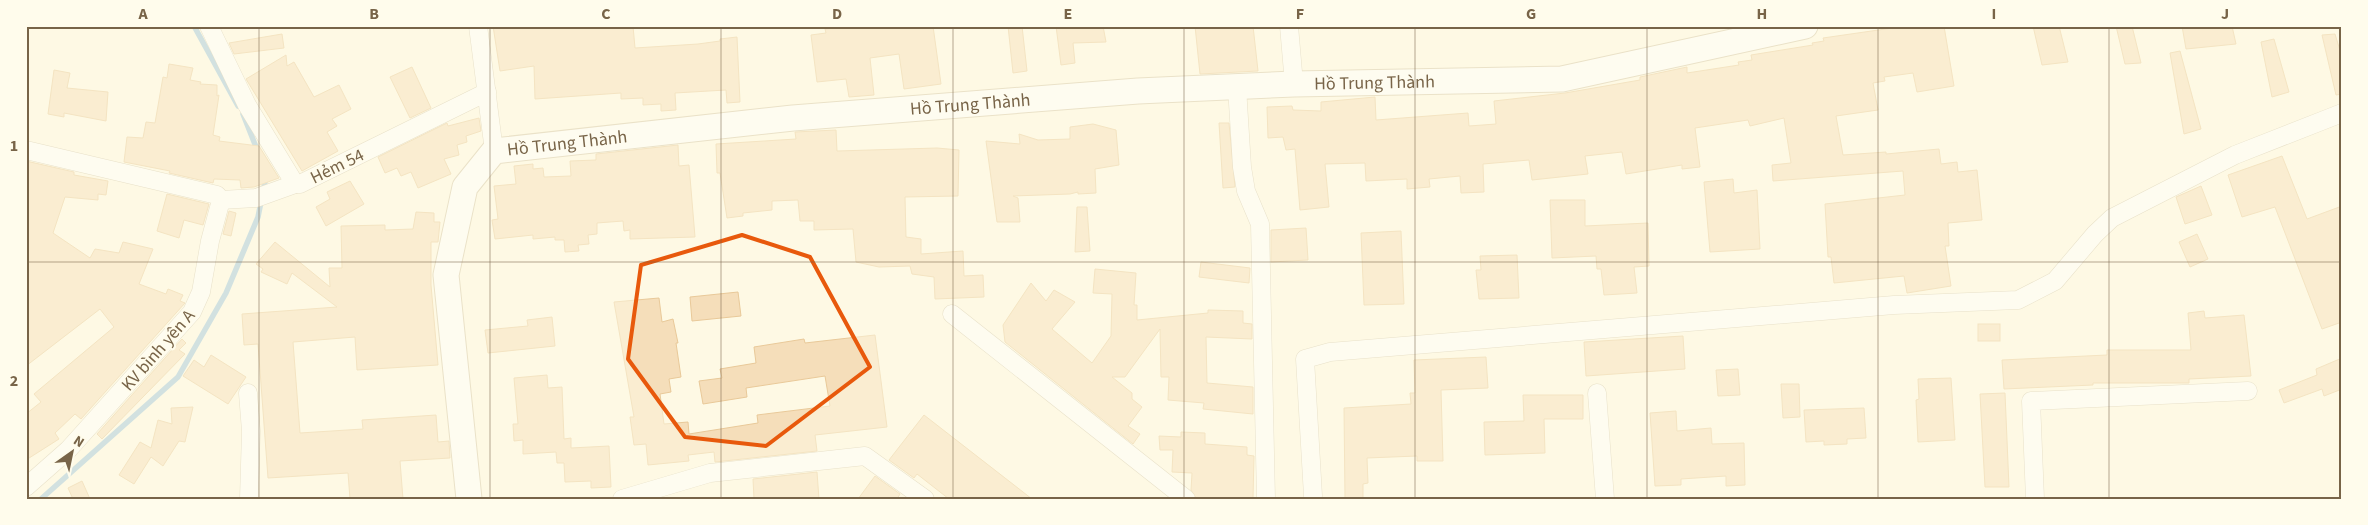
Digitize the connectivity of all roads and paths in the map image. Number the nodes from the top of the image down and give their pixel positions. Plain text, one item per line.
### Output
1 (210, 26) edge
2 (478, 26) edge
3 (1289, 26) edge
4 (1805, 26) edge
5 (1294, 84) junction
6 (1237, 87) junction
7 (487, 92) junction
8 (2342, 113) edge
9 (26, 150) edge
10 (494, 151) junction
11 (295, 184) junction
12 (221, 200) junction
13 (952, 314) dead end
14 (2248, 391) dead end
15 (248, 392) dead end
16 (1597, 393) dead end
17 (26, 487) edge
18 (1313, 496) dead end
19 (249, 499) edge
20 (469, 499) edge
21 (622, 499) edge
22 (925, 499) edge
23 (1186, 499) edge
24 (1266, 499) edge
25 (1605, 499) edge
26 (2035, 499) edge

1 - 11 street, Hẻm 54
2 - 7 street
3 - 5 street
4 - 5 street, Hồ Trung Thành
5 - 6 street, Hồ Trung Thành
6 - 10 street, Hồ Trung Thành
6 - 24 street
7 - 10 street
7 - 11 street, Hẻm 54
8 - 18 street
9 - 12 street
10 - 20 street, Hồ Trung Thành
11 - 12 street
12 - 17 street, KV bình yên A
13 - 23 street
14 - 26 street
15 - 19 street
16 - 25 street
21 - 22 street

